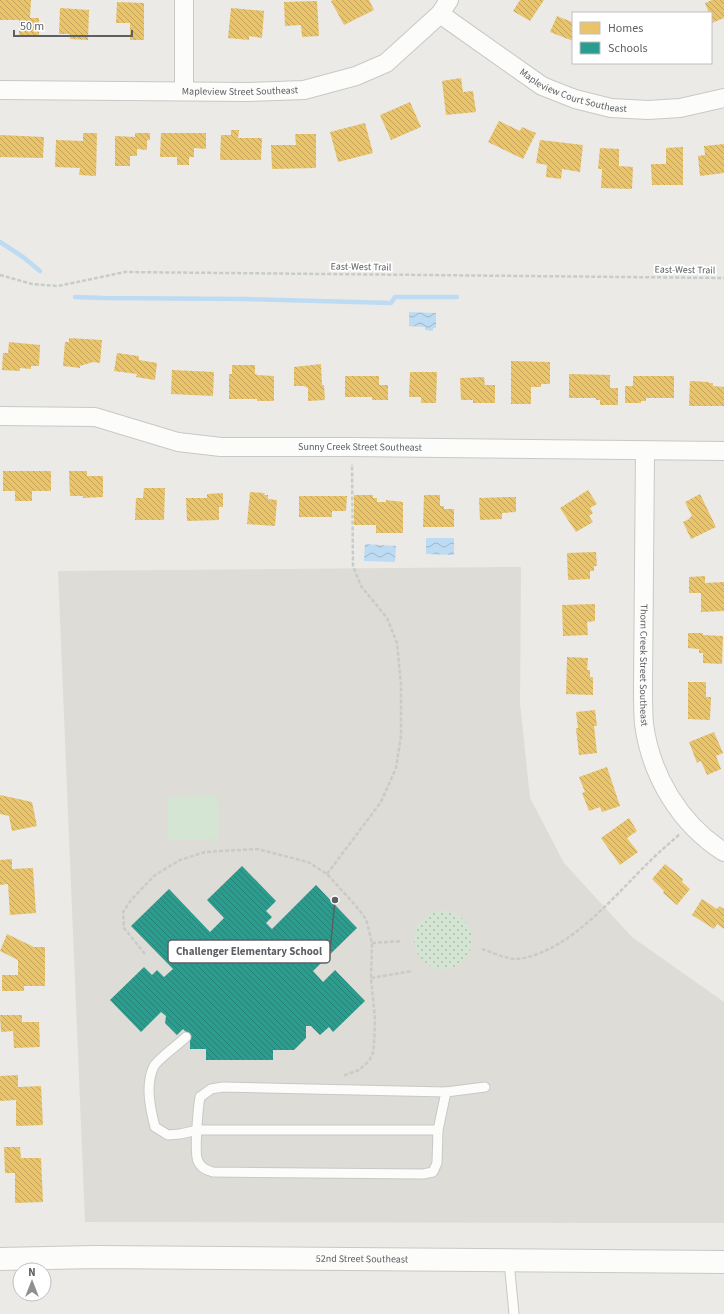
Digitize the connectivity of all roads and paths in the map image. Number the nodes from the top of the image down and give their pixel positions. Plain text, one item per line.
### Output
1 (184, 0) edge
2 (444, 7) edge
3 (0, 90) edge
4 (184, 91) junction
5 (724, 98) edge
6 (0, 275) edge
7 (724, 278) edge
8 (0, 416) edge
9 (352, 447) junction
10 (645, 451) junction
11 (724, 451) edge
12 (690, 824) junction
13 (724, 852) edge
14 (327, 874) junction
15 (402, 941) dead end
16 (372, 943) junction
17 (482, 949) dead end
18 (145, 954) dead end
19 (412, 971) dead end
20 (371, 978) junction
21 (186, 1037) dead end
22 (336, 1078) dead end
23 (485, 1087) dead end
24 (446, 1092) junction
25 (198, 1130) junction
26 (438, 1130) junction
27 (0, 1259) edge
28 (509, 1261) junction
29 (724, 1262) edge
30 (514, 1314) edge

1 - 4 street
2 - 4 street, Mapleview Street Southeast
2 - 5 street, Mapleview Court Southeast
3 - 4 street, Mapleview Street Southeast
6 - 7 path, East-West Trail
8 - 9 street, Sunny Creek Street Southeast
9 - 10 street, Sunny Creek Street Southeast
9 - 14 path
10 - 11 street, Sunny Creek Street Southeast
10 - 12 street, Thorn Creek Street Southeast
12 - 13 street, Thorn Creek Street Southeast
12 - 17 path
14 - 16 path
14 - 18 path
15 - 16 path
16 - 20 path
19 - 20 path
20 - 22 path
21 - 25 lane
23 - 24 lane
24 - 25 lane
24 - 26 lane
25 - 26 lane
25 - 26 lane
27 - 28 main road, 52nd Street Southeast
28 - 29 main road, 52nd Street Southeast
28 - 30 lane

